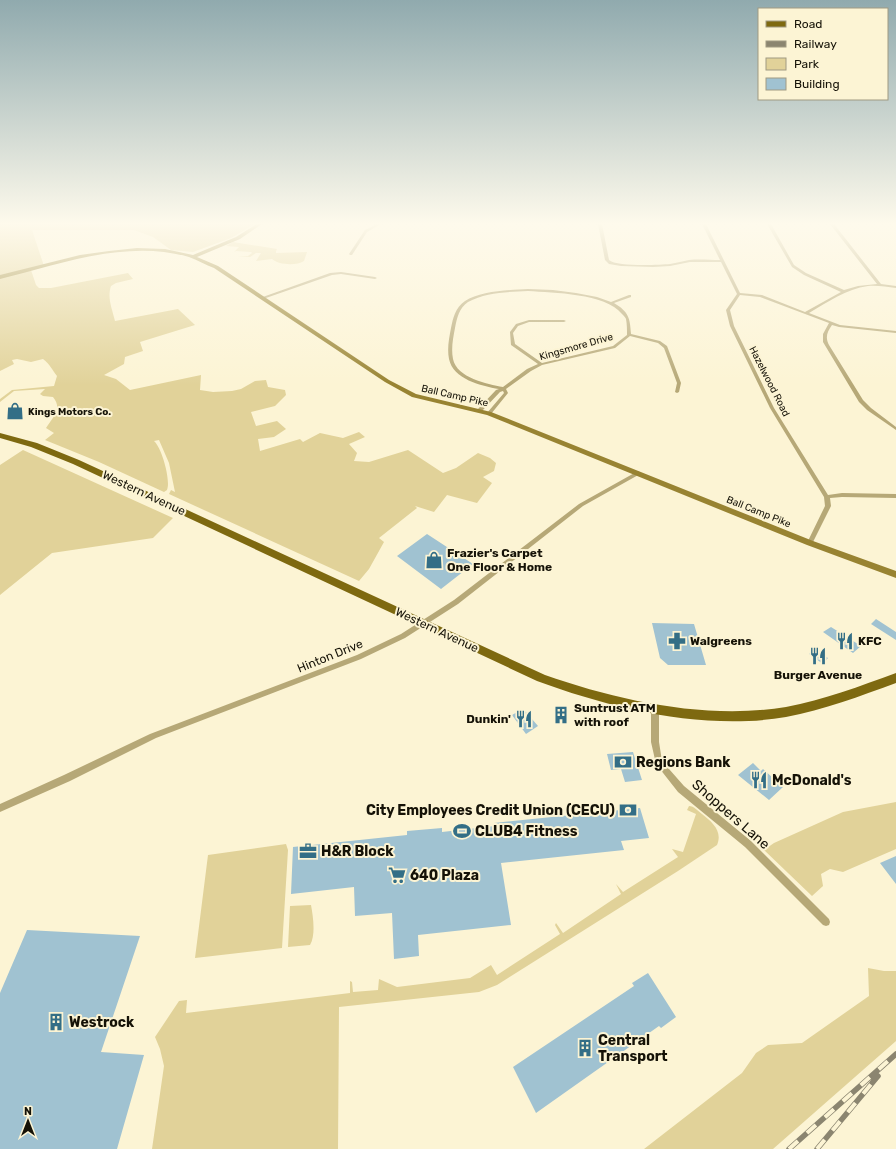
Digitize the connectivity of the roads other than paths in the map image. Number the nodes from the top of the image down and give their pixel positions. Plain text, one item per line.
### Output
1 (233, 278) edge
2 (321, 278) edge
3 (372, 278) edge
4 (375, 278) dead end
5 (731, 278) edge
6 (813, 278) edge
7 (875, 278) edge
8 (880, 284) junction
9 (896, 287) edge
10 (845, 292) junction
11 (739, 294) junction
12 (630, 296) dead end
13 (262, 298) junction
14 (612, 303) junction
15 (806, 313) junction
16 (564, 321) dead end
17 (831, 323) junction
18 (896, 332) edge
19 (629, 334) junction
20 (541, 364) junction
21 (504, 389) junction
22 (677, 392) dead end
23 (480, 410) junction
24 (489, 412) junction
25 (896, 429) edge
26 (0, 435) edge
27 (638, 472) junction
28 (896, 496) edge
29 (827, 497) junction
30 (810, 543) junction
31 (896, 575) edge
32 (424, 624) junction
33 (896, 678) edge
34 (654, 708) junction
35 (0, 808) edge
36 (826, 922) dead end

1 - 13 street, Ball Camp Pike
2 - 13 street
3 - 4 street
5 - 11 street
6 - 10 street
7 - 8 street
8 - 9 street
8 - 10 street
10 - 15 street
11 - 15 street
11 - 29 street, Hazelwood Road
12 - 14 street
13 - 23 street, Ball Camp Pike
14 - 19 street, Kingsmore Drive
14 - 21 street, Kingsmore Drive
15 - 17 street
16 - 20 street
17 - 18 street
17 - 25 street
19 - 20 street, Kingsmore Drive
19 - 22 street
20 - 21 street, Kingsmore Drive
21 - 23 street, Kingsmore Drive
21 - 24 street, Kingsmore Drive
23 - 24 street, Ball Camp Pike
24 - 27 street, Ball Camp Pike
26 - 32 main road, Western Avenue
27 - 30 street, Ball Camp Pike
27 - 32 street, Hinton Drive
28 - 29 street
29 - 30 street
30 - 31 street, Ball Camp Pike
32 - 34 main road, Western Avenue
32 - 35 street, Hinton Drive
33 - 34 main road, Western Avenue
34 - 36 street, Shoppers Lane

